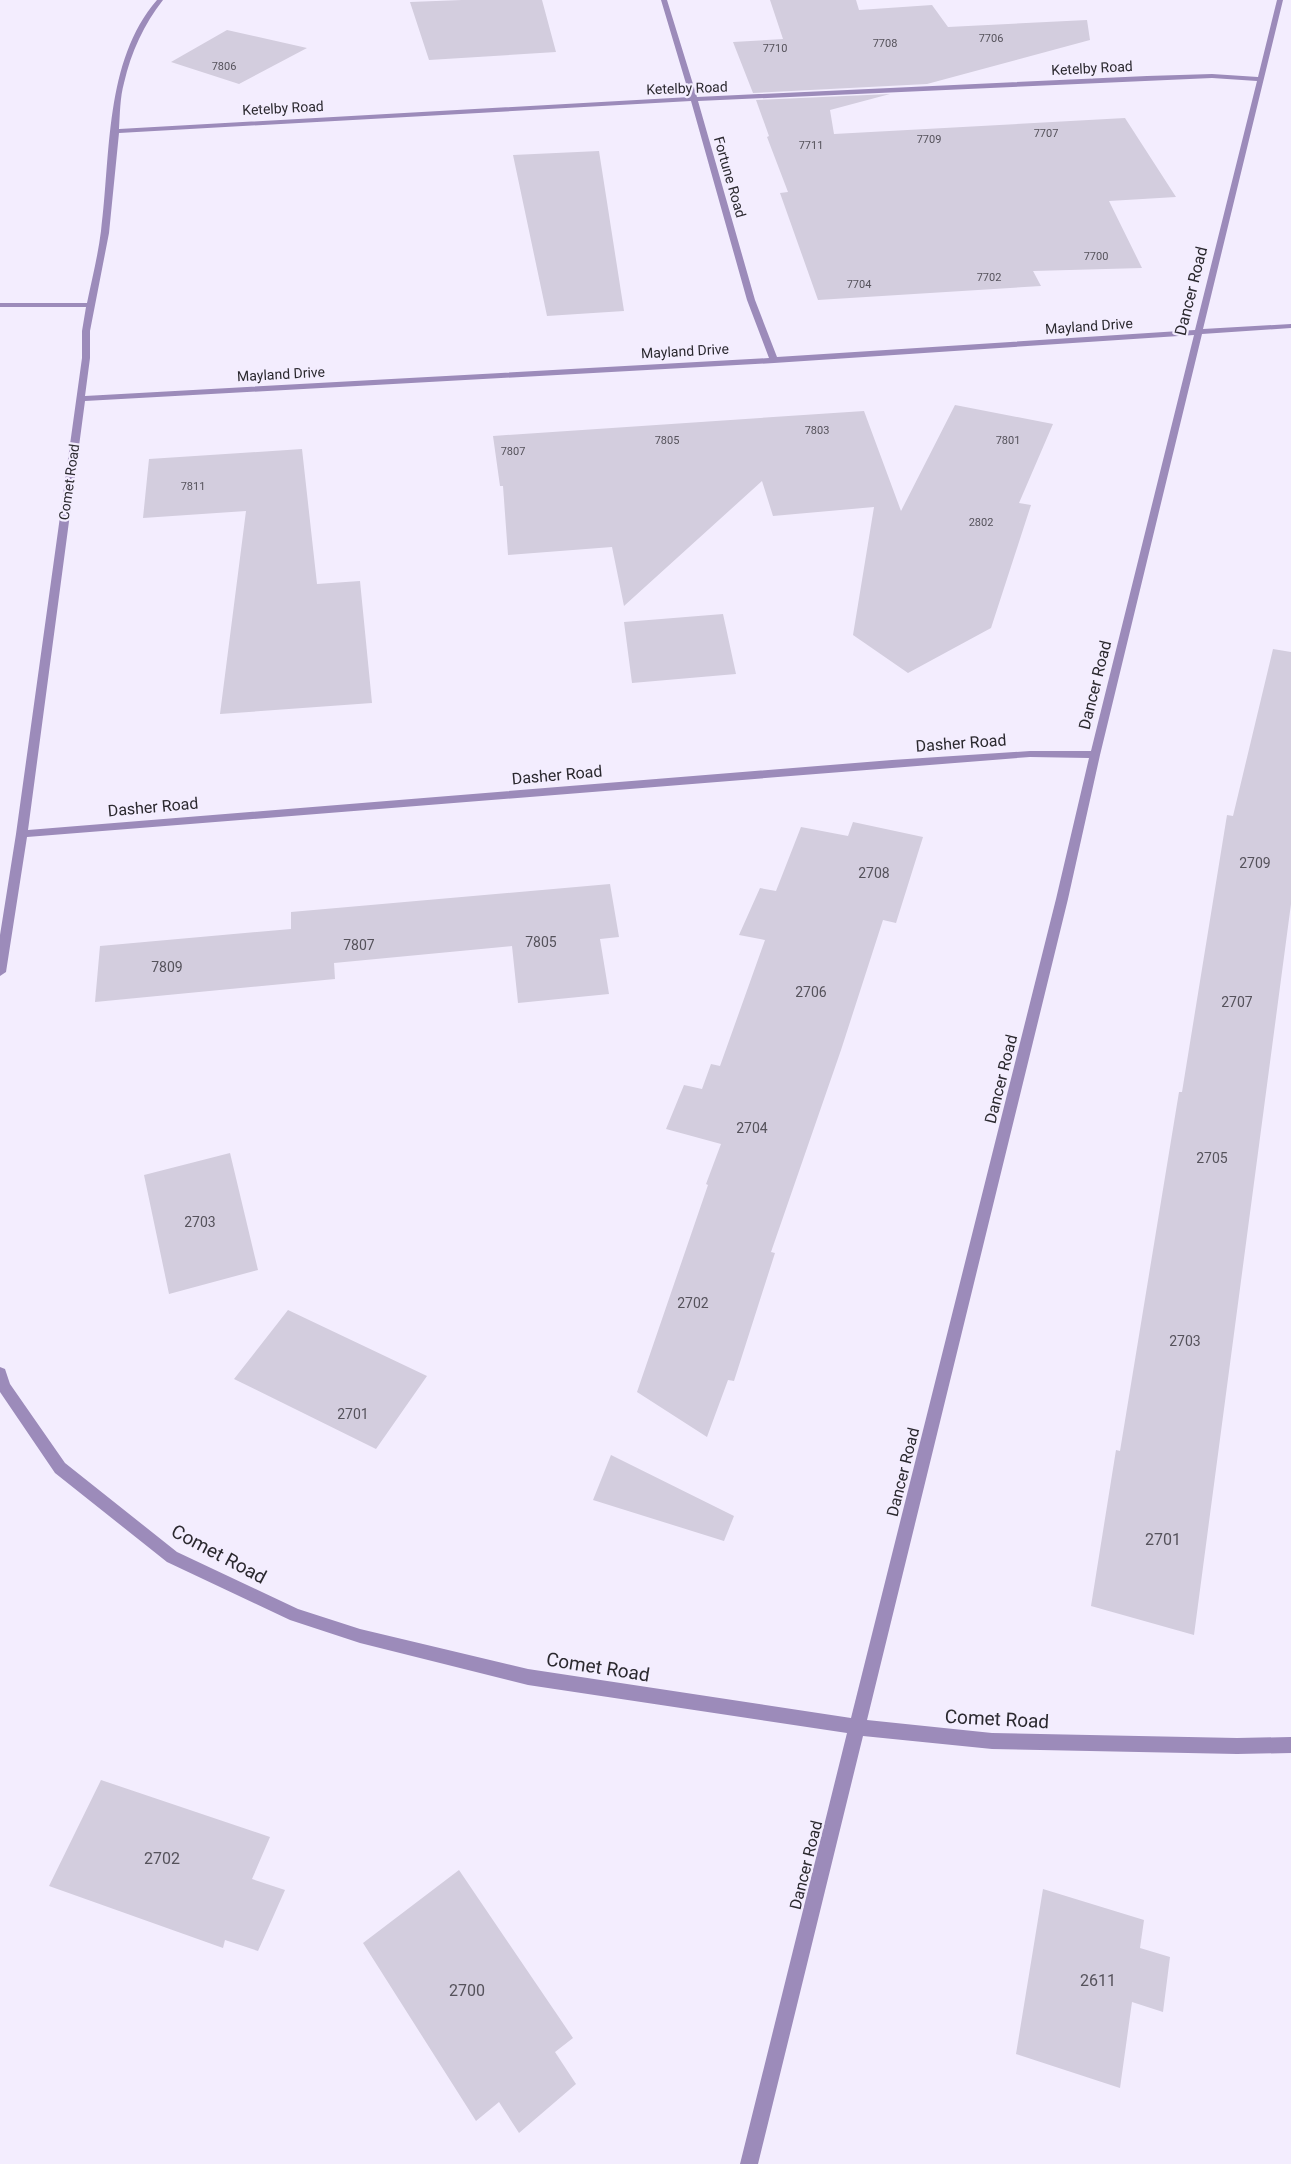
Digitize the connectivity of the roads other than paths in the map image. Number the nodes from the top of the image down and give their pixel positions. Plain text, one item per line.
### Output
1 (160, 0) edge
2 (664, 0) edge
3 (1280, 0) edge
4 (1261, 78) junction
5 (694, 100) junction
6 (115, 131) junction
7 (0, 305) edge
8 (92, 305) junction
9 (1291, 326) edge
10 (1198, 332) junction
11 (774, 360) junction
12 (80, 399) junction
13 (1095, 755) junction
14 (22, 834) junction
15 (0, 972) edge
16 (0, 1373) edge
17 (857, 1727) junction
18 (1291, 1745) edge
19 (749, 2164) edge

1 - 6 street, Comet Road
2 - 5 street, Fortune Road
3 - 4 street, Dancer Road
4 - 5 street, Ketelby Road
4 - 10 street, Dancer Road
5 - 6 street, Ketelby Road
5 - 11 street, Fortune Road
6 - 8 street, Comet Road
7 - 8 street
8 - 12 street, Comet Road
9 - 10 street, Mayland Drive
10 - 11 street, Mayland Drive
10 - 13 street, Dancer Road
11 - 12 street, Mayland Drive
12 - 14 street, Comet Road
13 - 14 street, Dasher Road
13 - 17 street, Dancer Road
14 - 15 street, Comet Road
16 - 17 street, Comet Road
17 - 18 street, Comet Road
17 - 19 street, Dancer Road

